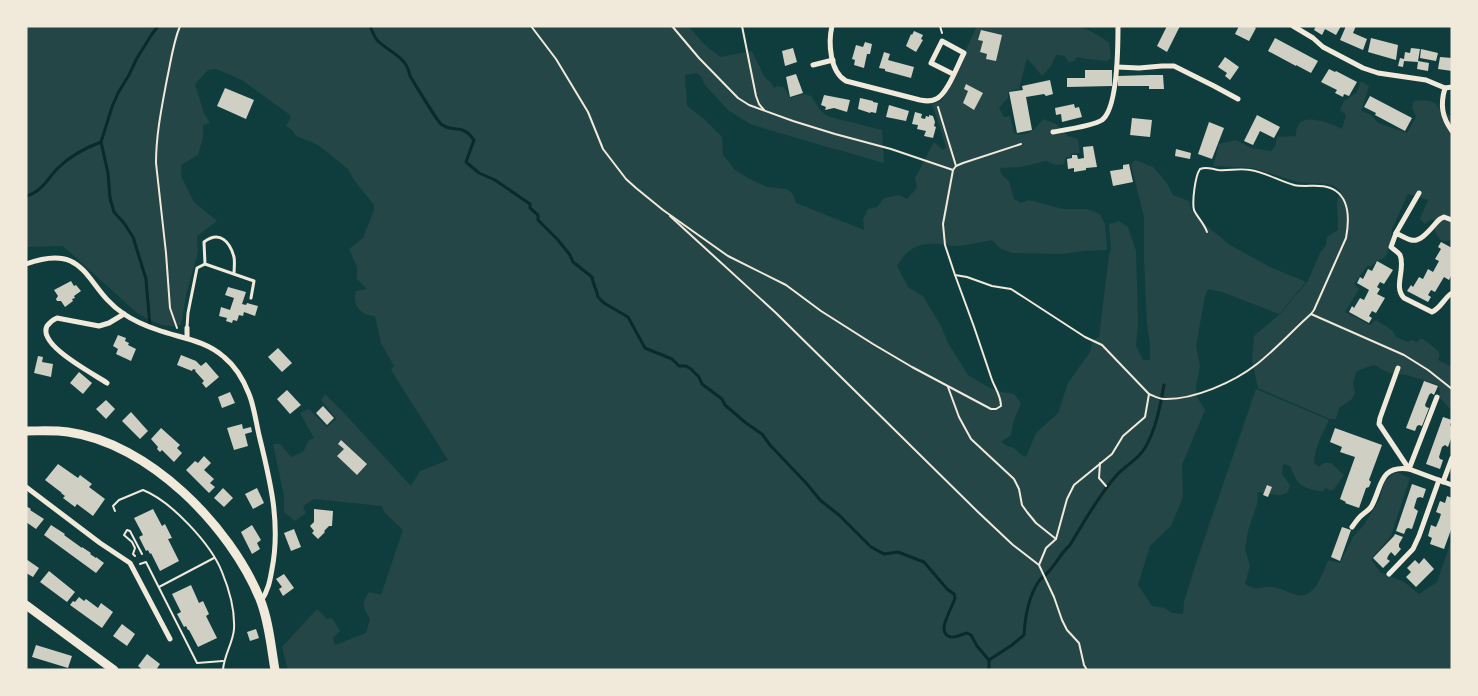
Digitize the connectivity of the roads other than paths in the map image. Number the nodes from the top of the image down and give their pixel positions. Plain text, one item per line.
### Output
1 (832, 26) edge
2 (1118, 26) edge
3 (1293, 26) edge
4 (833, 60) junction
5 (813, 65) dead end
6 (1117, 67) junction
7 (953, 74) junction
8 (1452, 87) edge
9 (1445, 88) junction
10 (1238, 99) dead end
11 (1452, 131) edge
12 (1053, 132) dead end
13 (1419, 193) dead end
14 (1452, 220) edge
15 (1396, 233) junction
16 (27, 264) edge
17 (205, 264) junction
18 (234, 274) junction
19 (1452, 293) edge
20 (251, 298) dead end
21 (124, 314) junction
22 (187, 328) joint
23 (187, 338) junction
24 (1398, 368) dead end
25 (107, 383) dead end
26 (1437, 397) dead end
27 (26, 432) edge
28 (1452, 458) edge
29 (1409, 469) junction
30 (1441, 481) junction
31 (1452, 485) edge
32 (26, 487) edge
33 (1352, 527) dead end
34 (1389, 574) dead end
35 (261, 600) junction
36 (26, 605) edge
37 (170, 639) dead end
38 (114, 670) edge
39 (275, 670) edge

1 - 4 street
2 - 6 street
3 - 9 street
4 - 5 street
4 - 7 street
6 - 10 street
6 - 12 street
7 - 7 street
8 - 9 street
9 - 11 street
13 - 15 street
14 - 15 street
15 - 19 street
16 - 21 street
17 - 18 lane
17 - 18 lane
17 - 22 lane
18 - 20 lane
21 - 23 street
21 - 25 street
22 - 23 street
23 - 35 street
24 - 29 street
26 - 29 street
27 - 35 main road
28 - 30 street
29 - 30 street
29 - 33 street
30 - 31 street
30 - 34 street
32 - 37 street
35 - 39 main road
36 - 38 main road

